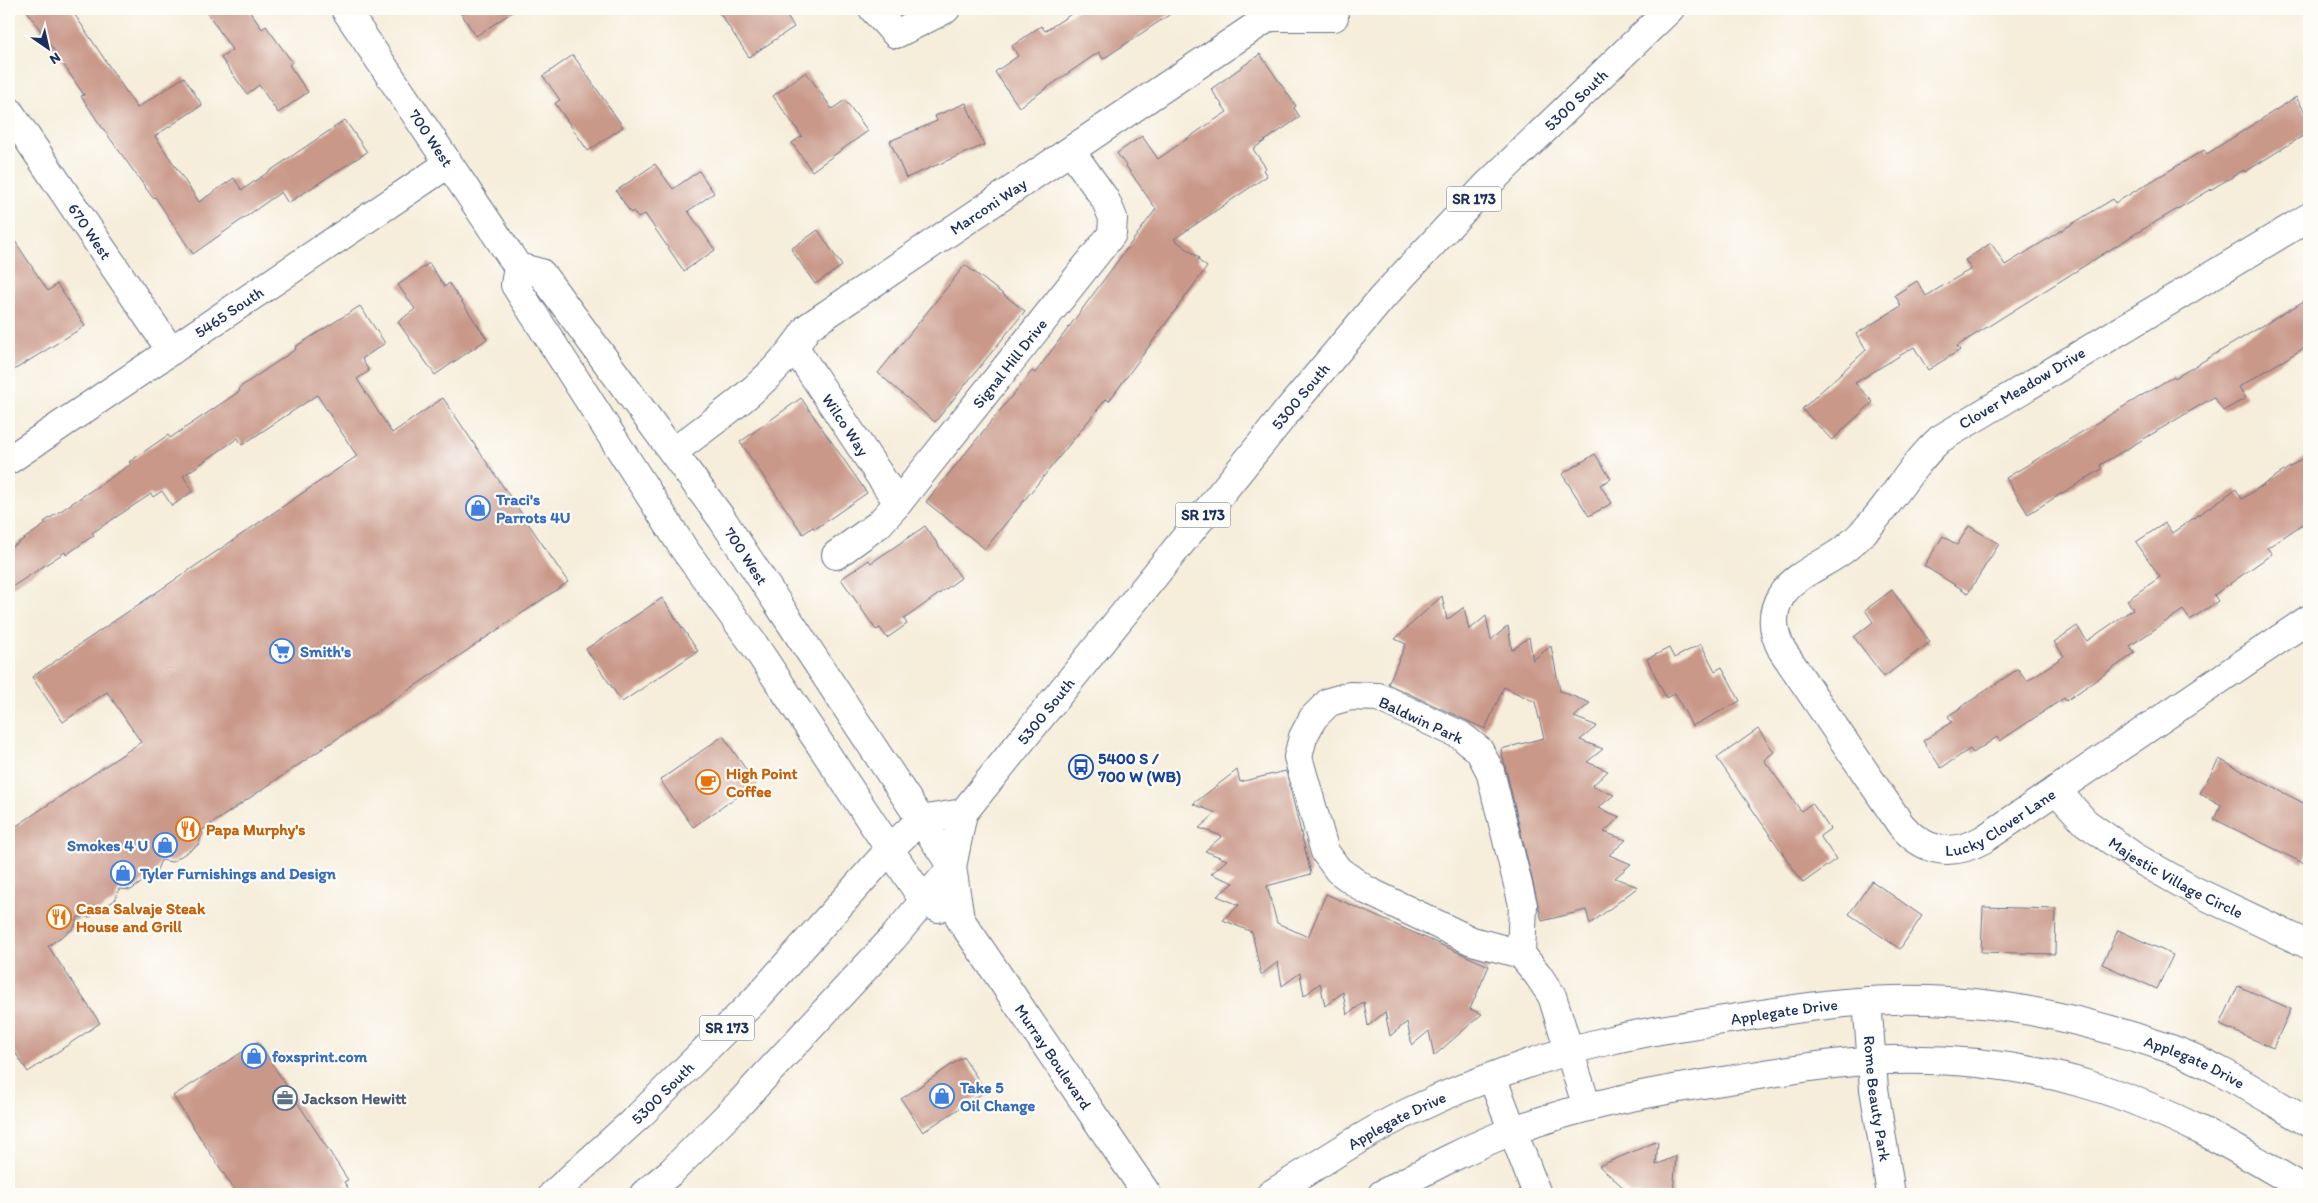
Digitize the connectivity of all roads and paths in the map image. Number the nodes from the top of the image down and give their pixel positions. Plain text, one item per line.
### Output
1 (345, 9) edge
2 (873, 9) edge
3 (946, 9) edge
4 (1670, 9) edge
5 (1334, 17) dead end
6 (9, 112) edge
7 (1071, 151) junction
8 (448, 164) junction
9 (2309, 217) edge
10 (518, 267) junction
11 (795, 348) junction
12 (171, 351) junction
13 (673, 452) junction
14 (9, 460) edge
15 (898, 503) junction
16 (836, 555) dead end
17 (1776, 606) joint
18 (2309, 619) edge
19 (2056, 790) junction
20 (963, 813) junction
21 (920, 820) junction
22 (890, 850) junction
23 (952, 867) junction
24 (924, 901) junction
25 (960, 919) junction
26 (2309, 944) edge
27 (1521, 954) junction
28 (1867, 1001) junction
29 (1570, 1051) junction
30 (1872, 1061) junction
31 (1492, 1077) junction
32 (1587, 1107) junction
33 (2309, 1124) edge
34 (1514, 1130) junction
35 (2309, 1192) edge
36 (552, 1194) edge
37 (644, 1194) edge
38 (1147, 1194) edge
39 (1272, 1194) edge
40 (1382, 1194) edge
41 (1537, 1194) edge
42 (1891, 1194) edge

1 - 8 street, 700 West
2 - 3 street
4 - 20 street, 5300 South / SR 173
5 - 7 street, Marconi Way
6 - 12 street, 670 West
7 - 11 street, Marconi Way
7 - 15 street, Signal Hill Drive
8 - 10 street, 700 West
8 - 12 street, 5465 South
9 - 17 street, Clover Meadow Drive
10 - 13 street, 700 West
10 - 22 street
11 - 13 street, Marconi Way
11 - 15 street, Wilco Way
12 - 14 street, 5465 South
13 - 21 street, 700 West
15 - 16 street, Signal Hill Drive
17 - 19 street, Lucky Clover Lane
18 - 19 street, Lucky Clover Lane
19 - 26 street, Majestic Village Circle
20 - 21 street
20 - 23 street, 5300 South / SR 173
21 - 22 street, 5300 South / SR 173
21 - 23 street, 700 West
22 - 24 street, Murray Boulevard
22 - 36 street, 5300 South / SR 173
23 - 24 street, 5300 South / SR 173
23 - 25 street, Murray Boulevard
24 - 25 street, Murray Boulevard
24 - 37 street, 5300 South / SR 173
25 - 38 street, Murray Boulevard
27 - 27 street, Baldwin Park
27 - 29 street
28 - 29 street, Applegate Drive
28 - 30 street, Rome Beauty Park
28 - 33 street, Applegate Drive
29 - 31 street, Applegate Drive
29 - 32 street
30 - 32 street
30 - 35 street
30 - 42 street, Rome Beauty Park
31 - 34 street
31 - 39 street, Applegate Drive
32 - 34 street
34 - 40 street
34 - 41 street

